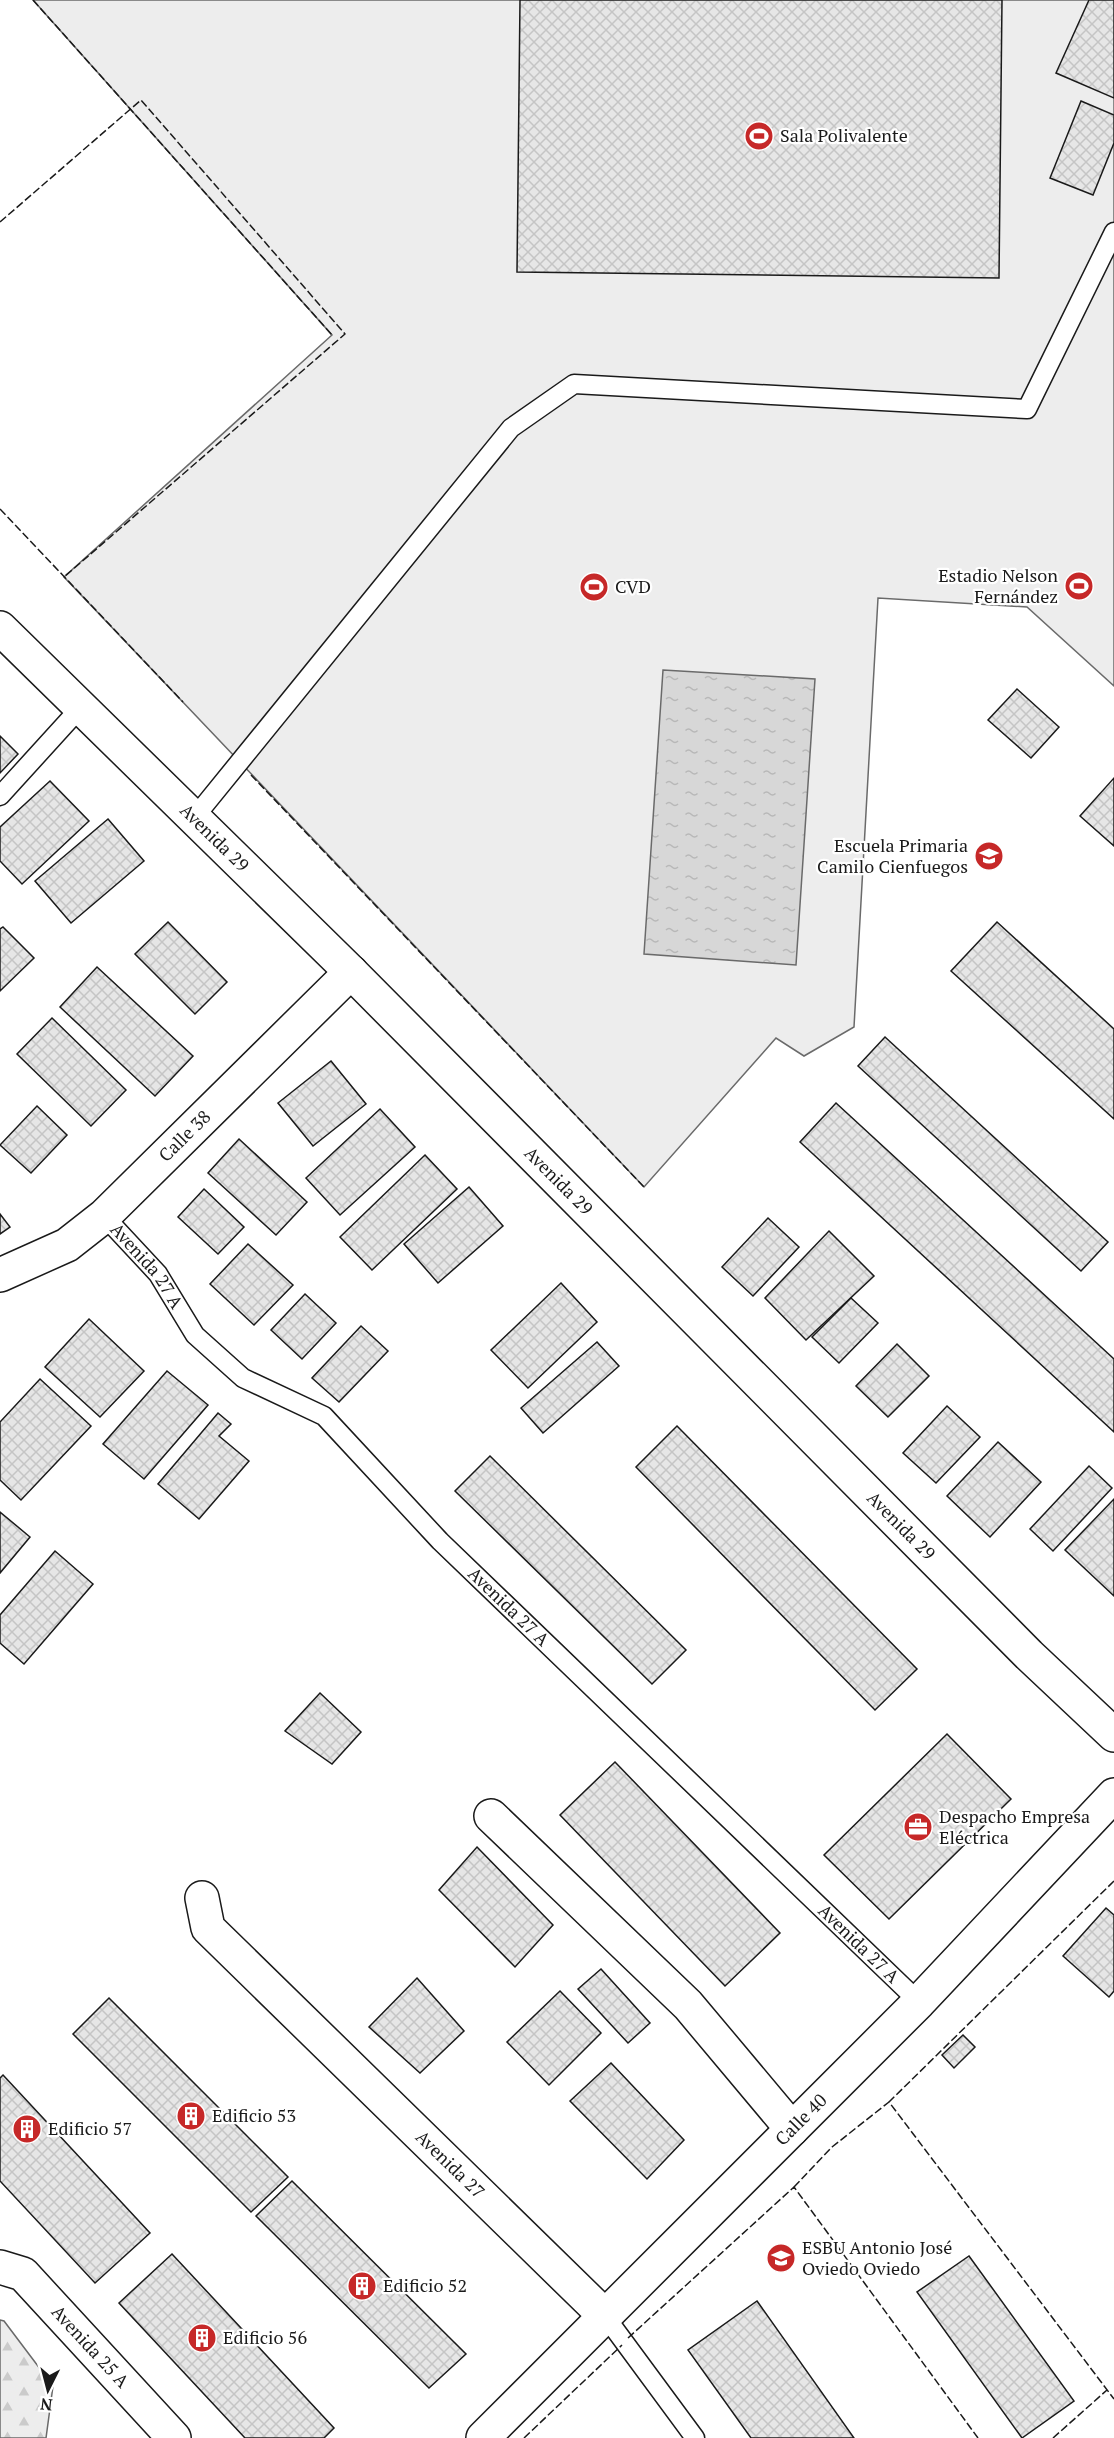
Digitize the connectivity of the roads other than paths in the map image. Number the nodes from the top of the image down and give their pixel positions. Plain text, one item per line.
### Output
1 (1114, 232) edge
2 (0, 628) edge
3 (80, 708) junction
4 (0, 795) edge
5 (194, 818) junction
6 (351, 972) junction
7 (104, 1216) junction
8 (0, 1275) edge
9 (1114, 1736) edge
10 (1114, 1795) edge
11 (491, 1816) dead end
12 (202, 1898) dead end
13 (919, 2002) junction
14 (792, 2129) junction
15 (0, 2267) edge
16 (605, 2316) junction
17 (174, 2438) edge
18 (483, 2438) edge
19 (695, 2438) edge

1 - 5 lane
2 - 3 street, Avenida 29
3 - 4 lane
3 - 5 street, Avenida 29
5 - 6 street, Avenida 29
6 - 7 street, Calle 38
6 - 9 street, Avenida 29
7 - 8 street, Calle 38
7 - 13 lane, Avenida 27 A
10 - 13 street, Calle 40
11 - 14 street
12 - 16 street, Avenida 27
13 - 14 street, Calle 40
14 - 16 street, Calle 40
15 - 17 street, Avenida 25 A
16 - 18 street, Calle 40
16 - 19 lane, Avenida 27

